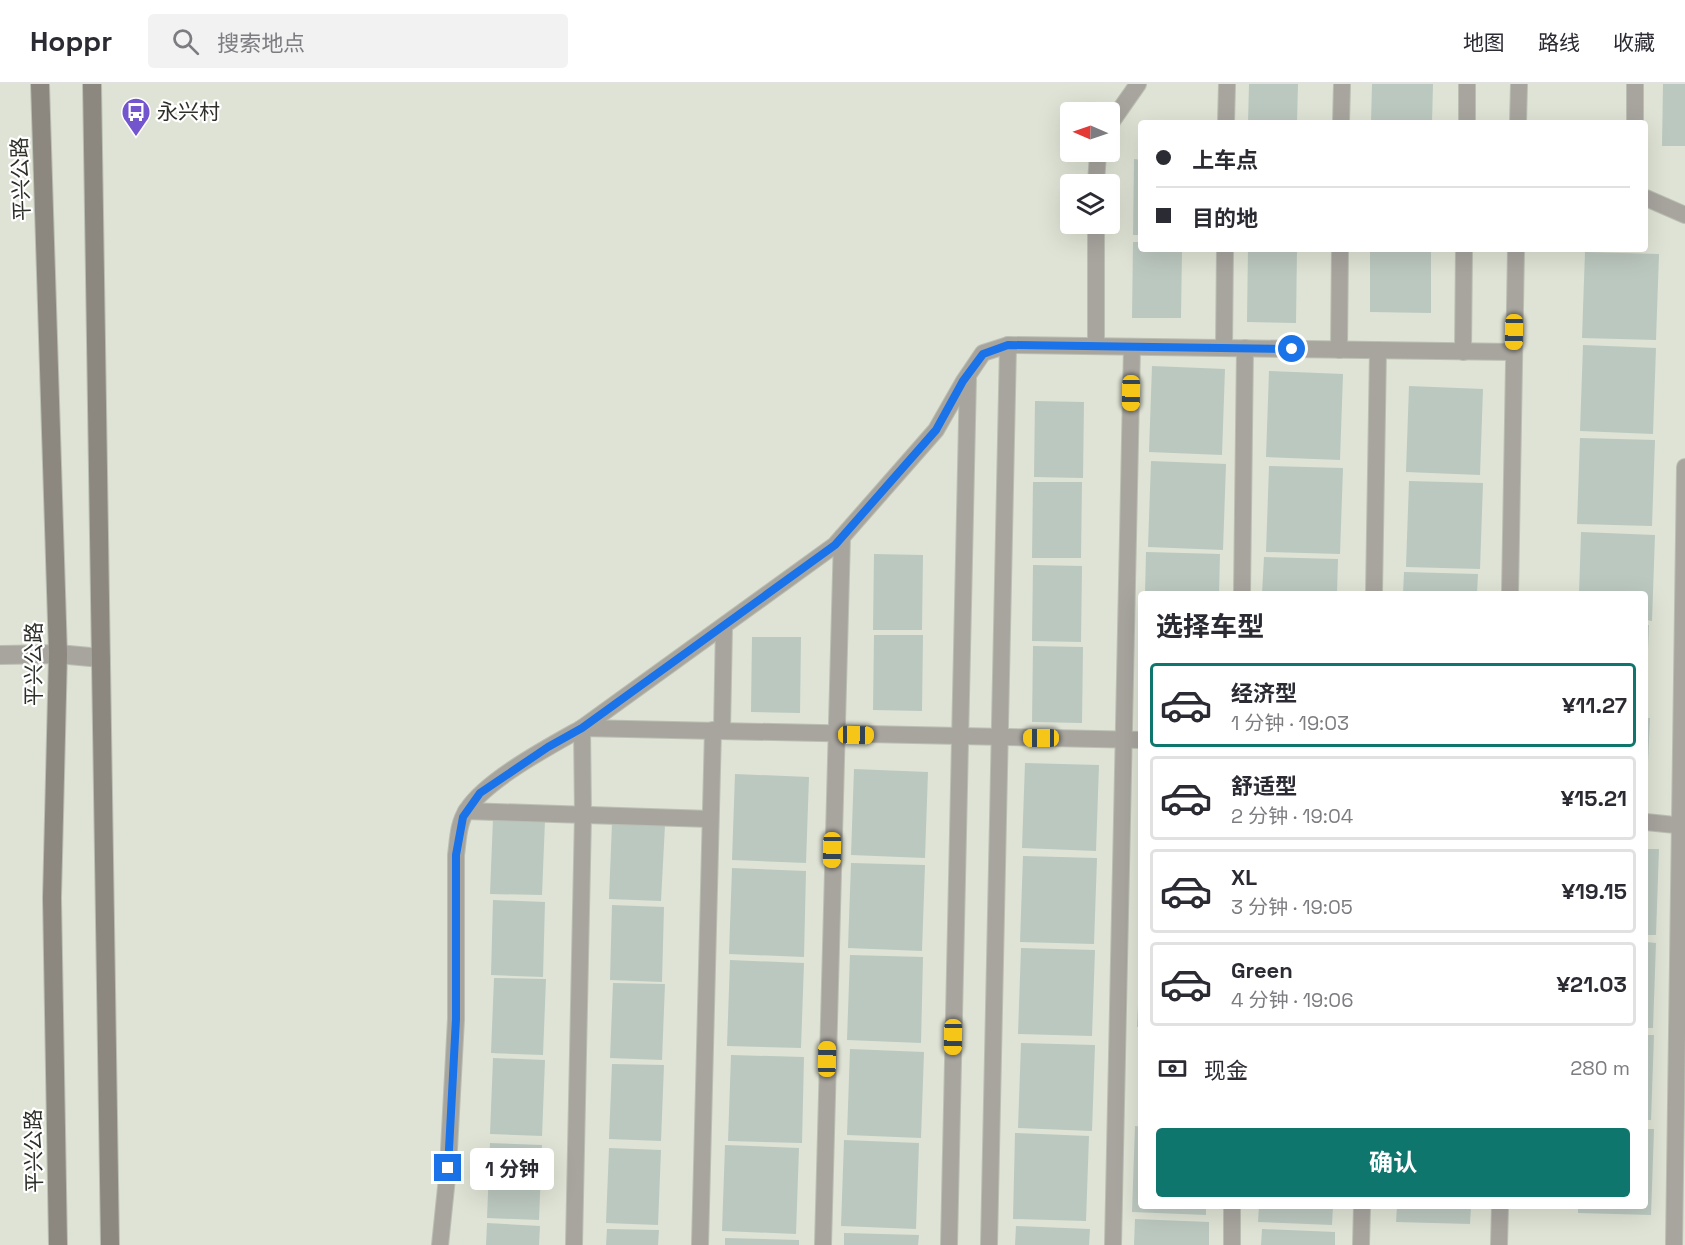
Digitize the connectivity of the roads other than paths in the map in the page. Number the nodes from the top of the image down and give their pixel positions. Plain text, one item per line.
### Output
1 (40, 84) edge
2 (92, 84) edge
3 (1138, 84) edge
4 (1227, 84) edge
5 (1342, 84) edge
6 (1467, 84) edge
7 (1519, 84) edge
8 (1635, 84) edge
9 (1120, 110) edge
10 (1226, 120) edge
11 (1341, 120) edge
12 (1467, 120) edge
13 (1518, 120) edge
14 (1635, 120) edge
15 (1648, 199) edge
16 (1685, 215) edge
17 (1096, 234) edge
18 (1225, 252) edge
19 (1340, 252) edge
20 (1464, 252) edge
21 (1516, 252) edge
22 (1008, 345) junction
23 (1096, 346) junction
24 (1132, 346) junction
25 (1224, 348) junction
26 (1245, 348) junction
27 (1339, 350) junction
28 (1378, 350) junction
29 (1463, 351) junction
30 (1514, 352) junction
31 (968, 375) junction
32 (1685, 467) edge
33 (842, 537) junction
34 (1242, 591) edge
35 (1374, 591) edge
36 (1510, 591) edge
37 (724, 626) junction
38 (0, 654) edge
39 (58, 654) junction
40 (101, 658) junction
41 (582, 728) junction
42 (717, 730) junction
43 (835, 734) junction
44 (960, 737) junction
45 (1000, 738) junction
46 (1124, 739) junction
47 (1138, 740) edge
48 (466, 811) junction
49 (583, 814) junction
50 (710, 819) junction
51 (1648, 822) edge
52 (1683, 826) edge
53 (1232, 1209) edge
54 (1362, 1209) edge
55 (1500, 1209) edge
56 (58, 1245) edge
57 (110, 1245) edge
58 (440, 1245) edge
59 (574, 1245) edge
60 (700, 1245) edge
61 (823, 1245) edge
62 (948, 1245) edge
63 (989, 1245) edge
64 (1113, 1245) edge
65 (1232, 1245) edge
66 (1361, 1245) edge
67 (1499, 1245) edge
68 (1674, 1245) edge

1 - 39 main road, 平兴公路
2 - 40 main road
3 - 9 lane
4 - 10 lane
5 - 11 lane
6 - 12 lane
7 - 13 lane
8 - 14 lane
15 - 16 lane
17 - 23 lane
18 - 25 lane
19 - 27 lane
20 - 29 lane
21 - 30 lane
22 - 23 lane
22 - 31 lane
22 - 45 lane
23 - 24 lane
24 - 25 lane
24 - 46 lane
25 - 26 lane
26 - 27 lane
26 - 34 lane
27 - 28 lane
28 - 29 lane
28 - 35 lane
29 - 30 lane
30 - 36 lane
31 - 33 lane
31 - 44 lane
32 - 52 lane
33 - 37 lane
33 - 43 lane
37 - 41 lane
37 - 42 lane
38 - 39 street
39 - 40 street
39 - 56 main road, 平兴公路
40 - 57 main road
41 - 42 lane
41 - 48 lane
41 - 49 lane
42 - 43 lane
42 - 50 lane
43 - 44 lane
43 - 61 lane
44 - 45 lane
44 - 62 lane
45 - 46 lane
45 - 63 lane
46 - 47 lane
46 - 64 lane
48 - 49 lane
48 - 58 lane
49 - 50 lane
49 - 59 lane
50 - 60 lane
51 - 52 lane
52 - 68 lane
53 - 65 lane
54 - 66 lane
55 - 67 lane

